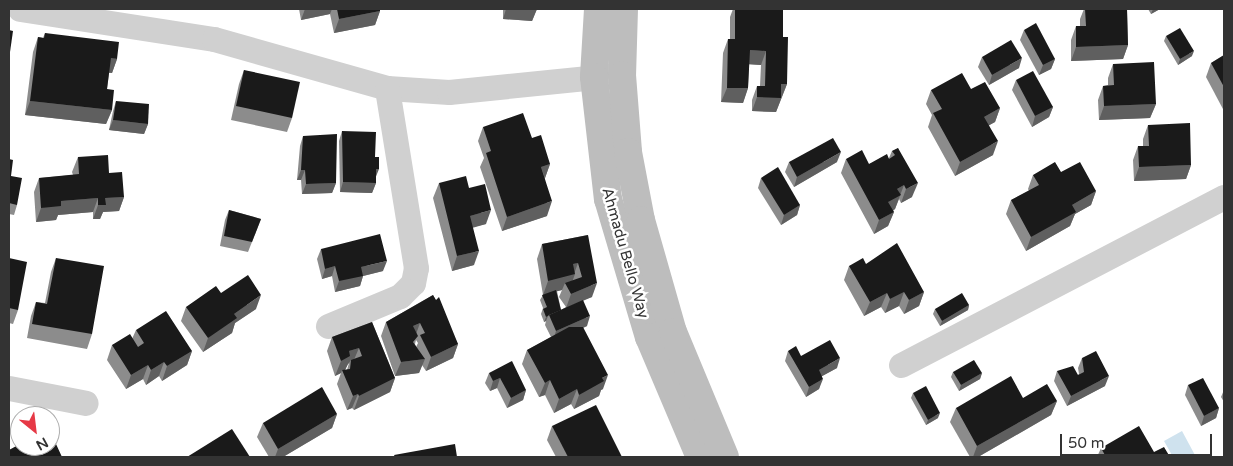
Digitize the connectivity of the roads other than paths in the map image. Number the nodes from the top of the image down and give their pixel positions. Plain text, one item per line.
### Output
1 (20, 9) edge
2 (598, 9) edge
3 (624, 9) edge
4 (622, 75) junction
5 (594, 77) junction
6 (387, 88) junction
7 (1224, 197) edge
8 (328, 326) dead end
9 (901, 365) dead end
10 (9, 388) edge
11 (86, 403) dead end
12 (700, 457) edge
13 (725, 457) edge

1 - 6 street
2 - 5 main road, Ahmadu Bello Way
3 - 4 main road, Ahmadu Bello Way
4 - 5 street
4 - 13 main road, Ahmadu Bello Way
5 - 6 street
5 - 12 main road, Ahmadu Bello Way
6 - 8 street
7 - 9 street
10 - 11 street

